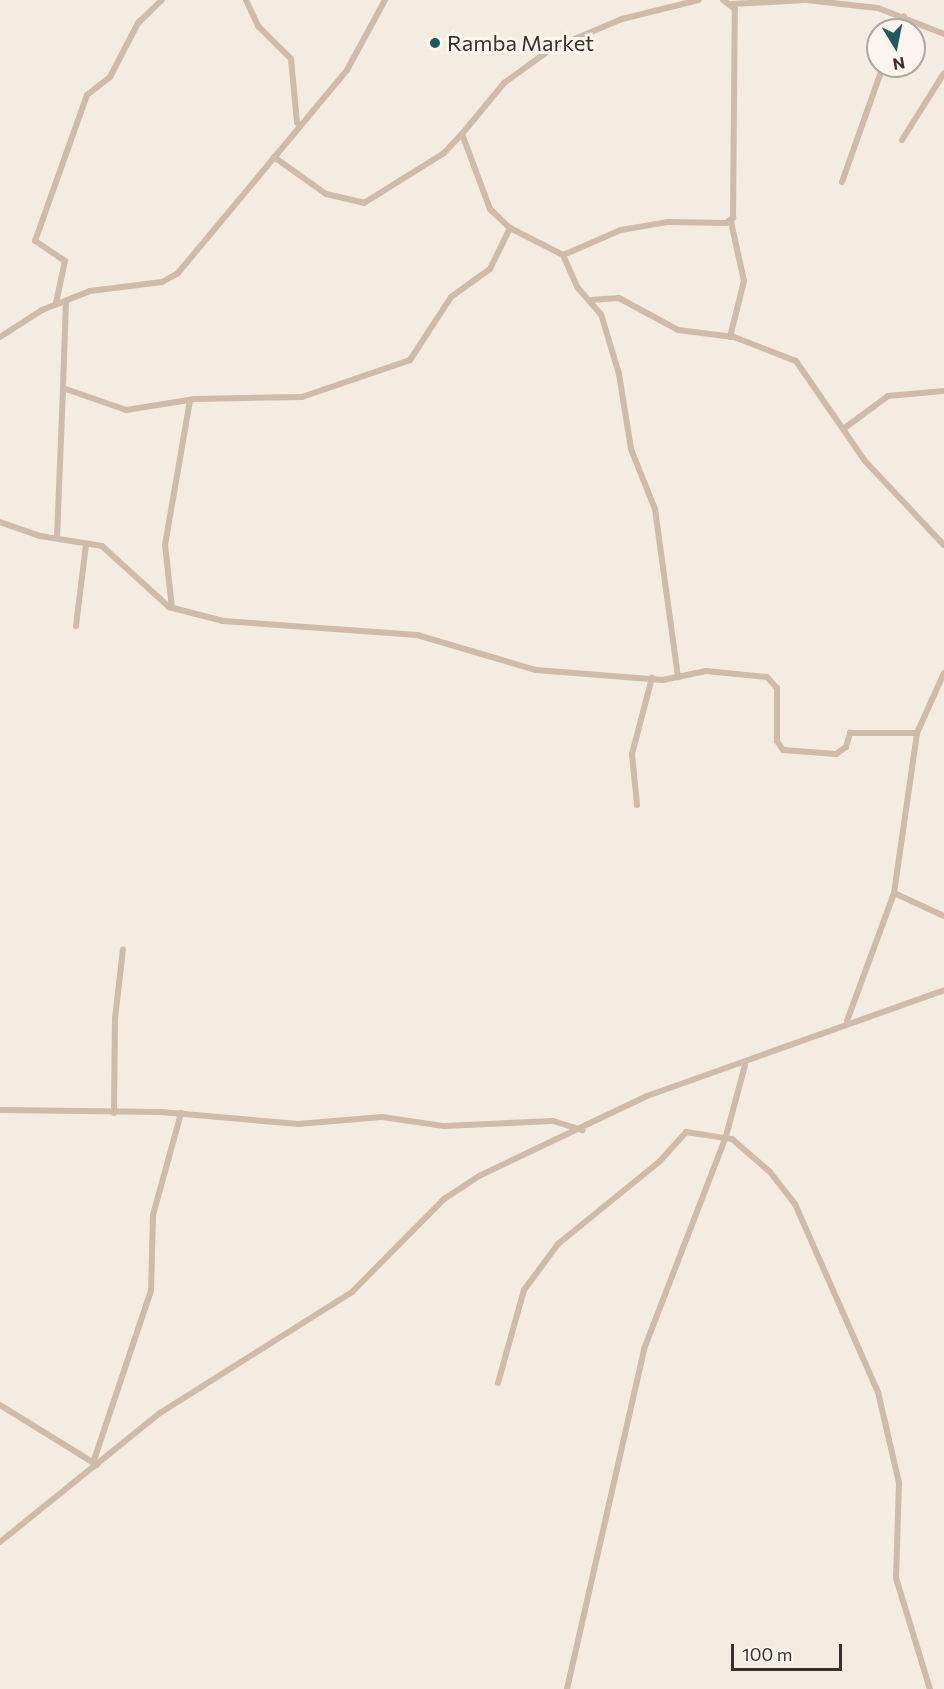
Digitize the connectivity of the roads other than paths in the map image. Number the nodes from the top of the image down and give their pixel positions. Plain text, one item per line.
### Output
1 (162, 0) edge
2 (246, 0) edge
3 (385, 0) edge
4 (699, 0) edge
5 (723, 0) edge
6 (741, 2) edge
7 (731, 4) junction
8 (904, 15) junction
9 (903, 18) edge
10 (944, 34) edge
11 (944, 74) edge
12 (880, 78) edge
13 (297, 124) junction
14 (462, 134) junction
15 (902, 140) dead end
16 (274, 157) junction
17 (842, 182) dead end
18 (731, 222) junction
19 (510, 228) junction
20 (563, 255) junction
21 (66, 300) junction
22 (591, 300) junction
23 (56, 303) junction
24 (0, 337) edge
25 (730, 337) junction
26 (63, 388) junction
27 (944, 391) edge
28 (190, 400) junction
29 (846, 427) junction
30 (0, 523) edge
31 (57, 538) junction
32 (86, 544) junction
33 (944, 545) edge
34 (172, 608) junction
35 (76, 626) dead end
36 (944, 673) edge
37 (678, 677) junction
38 (652, 678) junction
39 (917, 733) junction
40 (637, 805) dead end
41 (894, 893) junction
42 (944, 915) edge
43 (123, 949) dead end
44 (944, 990) edge
45 (847, 1021) junction
46 (745, 1065) junction
47 (0, 1110) edge
48 (114, 1113) junction
49 (181, 1113) junction
50 (582, 1130) junction
51 (726, 1136) junction
52 (498, 1383) dead end
53 (0, 1405) edge
54 (95, 1464) junction
55 (0, 1542) edge
56 (567, 1689) edge
57 (930, 1689) edge

1 - 23 street
2 - 13 street
3 - 13 street
4 - 14 street
5 - 7 street
6 - 7 street
6 - 8 street
7 - 18 street
8 - 9 street
8 - 10 street
11 - 15 street
12 - 17 street
13 - 16 street
14 - 16 street
14 - 19 street
16 - 21 street
18 - 20 street
18 - 25 street
19 - 20 street
19 - 28 street
20 - 22 street
21 - 23 street
21 - 26 street
22 - 25 street
22 - 37 street
23 - 24 street
25 - 29 street
26 - 28 street
26 - 31 street
27 - 29 street
28 - 34 street
29 - 33 street
30 - 31 street
31 - 32 street
32 - 34 street
32 - 35 street
34 - 38 street
36 - 39 street
37 - 38 street
37 - 39 street
38 - 40 street
39 - 41 street
41 - 42 street
41 - 45 street
43 - 48 street
44 - 45 street
45 - 46 street
46 - 50 street
46 - 51 street
47 - 48 street
48 - 49 street
49 - 50 street
49 - 54 street
50 - 54 street
51 - 52 street
51 - 56 street
51 - 57 street
53 - 54 street
54 - 55 street

